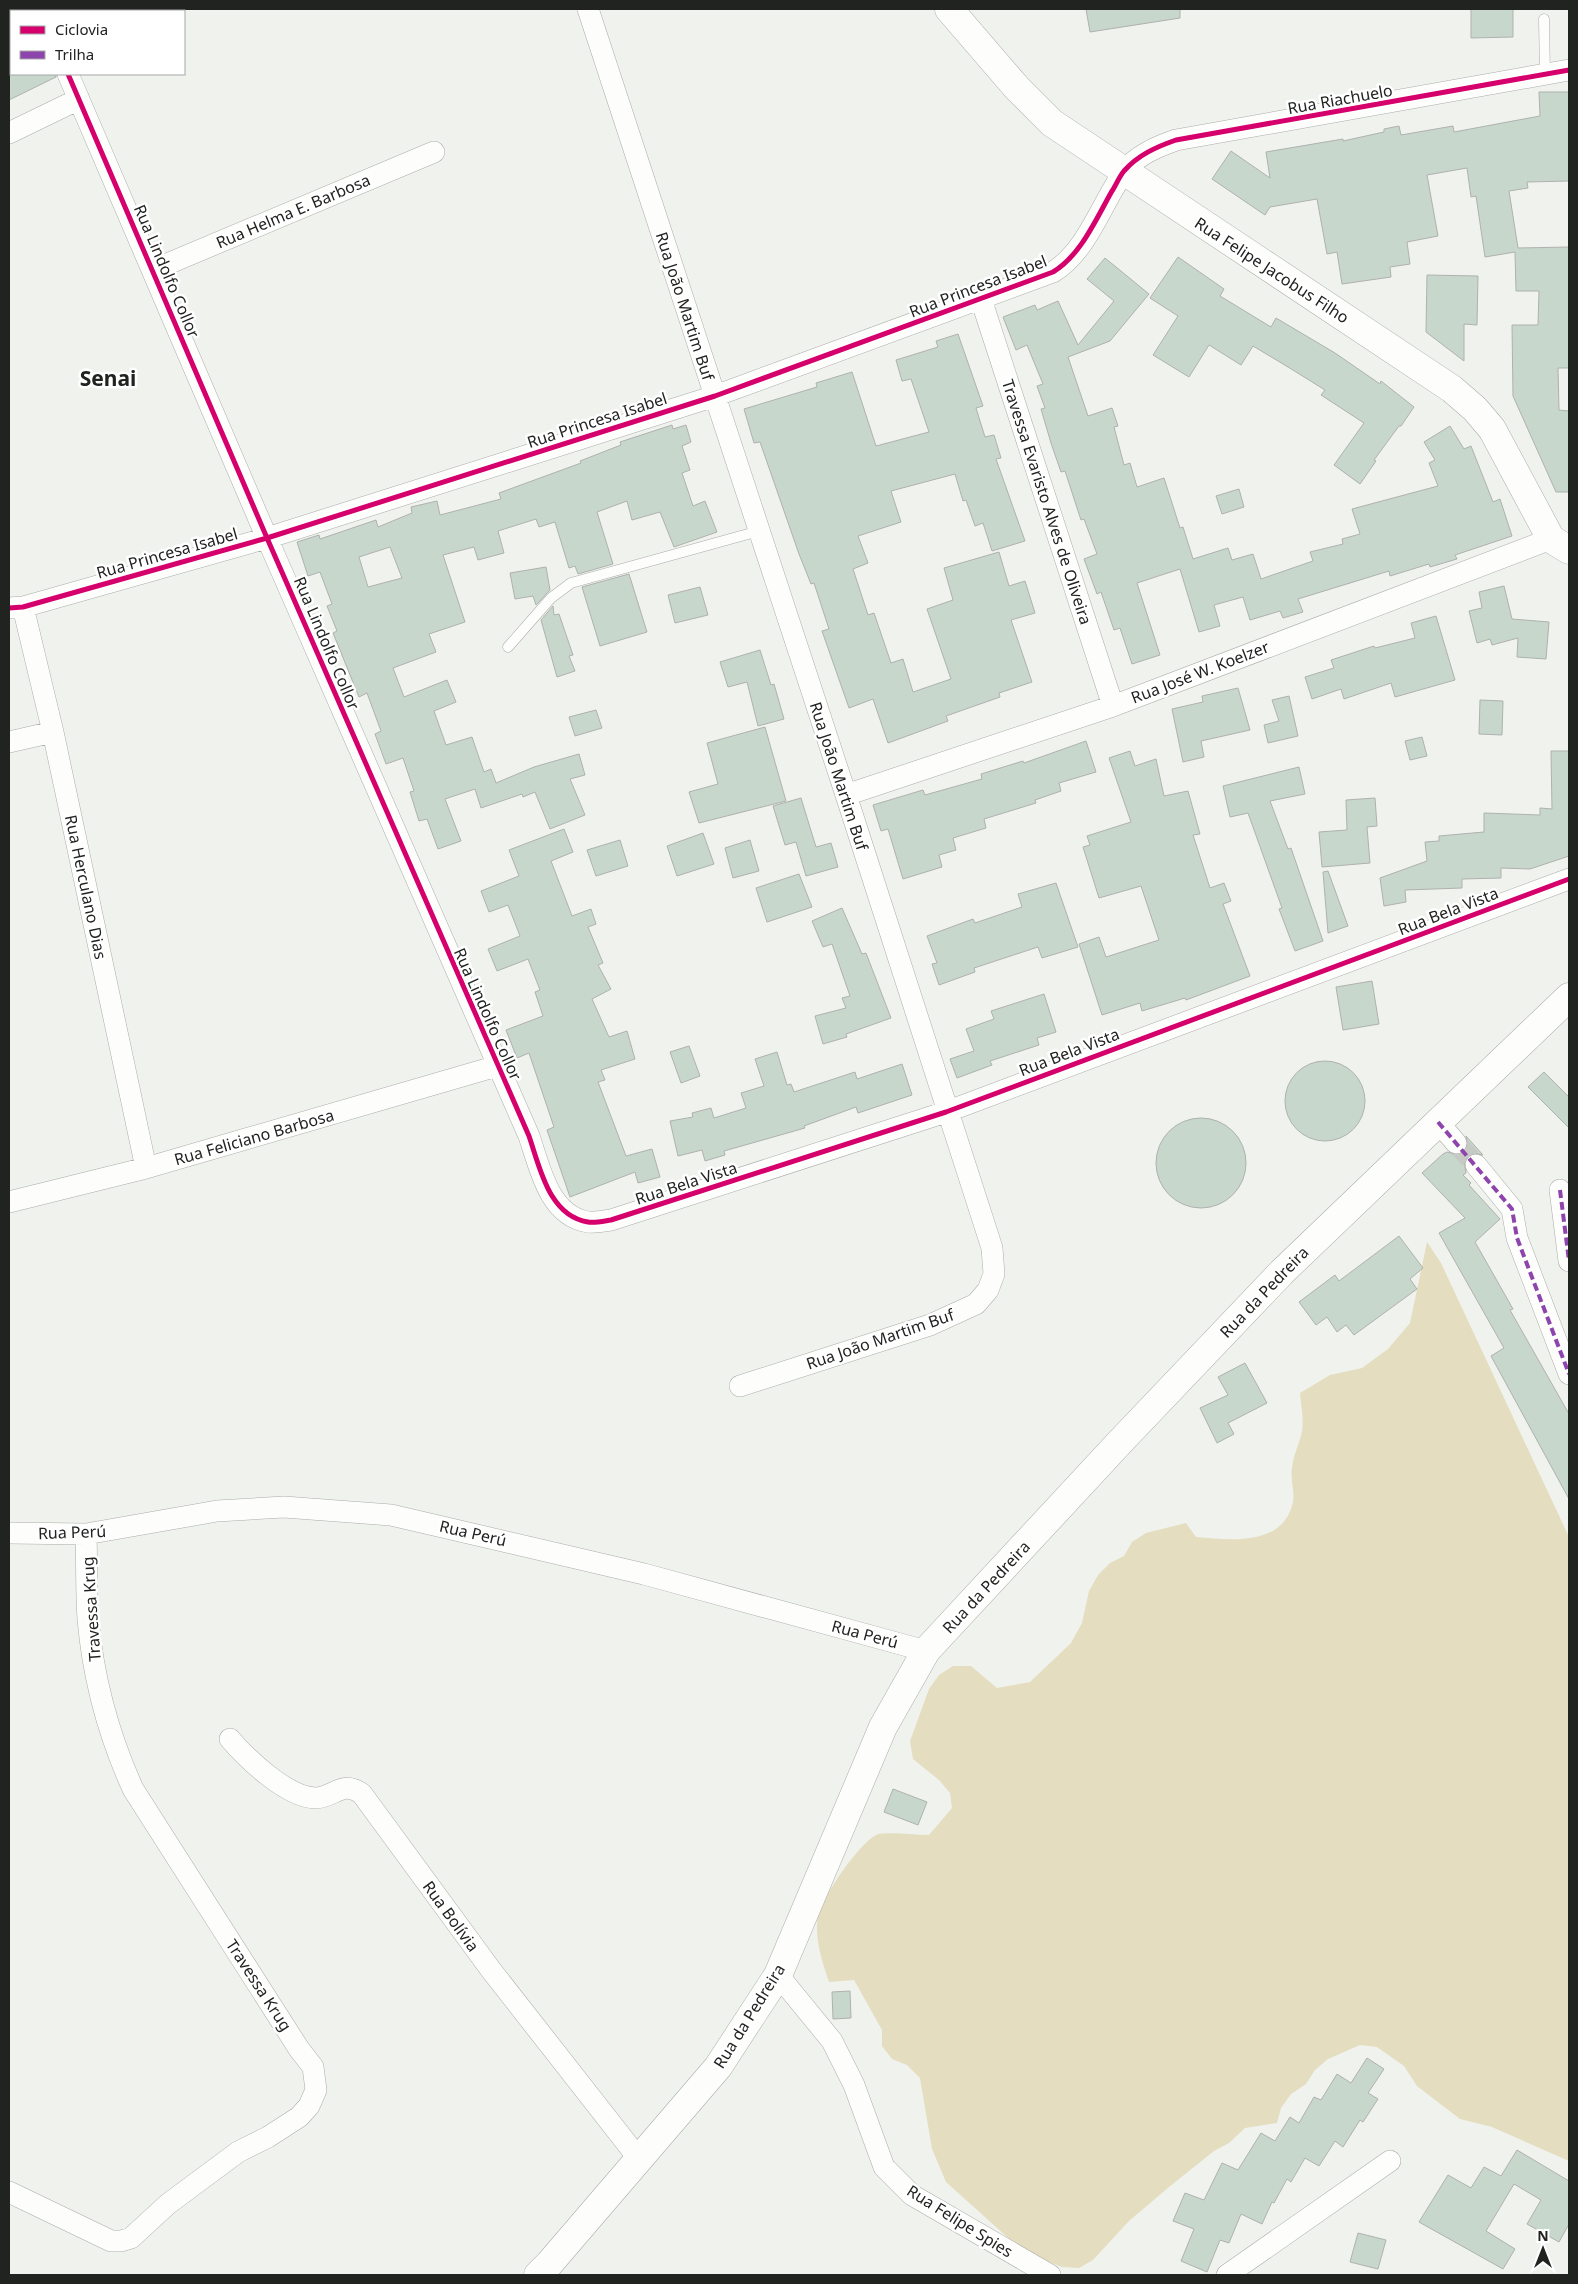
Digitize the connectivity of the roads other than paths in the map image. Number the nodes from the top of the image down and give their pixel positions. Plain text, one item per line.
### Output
1 (588, 9) edge
2 (948, 9) edge
3 (1544, 19) dead end
4 (1569, 70) edge
5 (68, 75) edge
6 (1545, 75) junction
7 (79, 99) junction
8 (9, 132) edge
9 (434, 152) dead end
10 (1123, 172) junction
11 (153, 270) junction
12 (981, 299) junction
13 (715, 396) junction
14 (759, 531) junction
15 (268, 538) junction
16 (1560, 544) edge
17 (16, 607) edge
18 (508, 646) dead end
19 (1113, 706) junction
20 (53, 732) junction
21 (9, 742) edge
22 (846, 795) junction
23 (1569, 879) edge
24 (1567, 1001) edge
25 (497, 1066) junction
26 (946, 1112) junction
27 (1438, 1122) junction
28 (1456, 1143) tunnel mouth
29 (1476, 1165) tunnel mouth
30 (146, 1168) junction
31 (1560, 1190) dead end
32 (9, 1202) edge
33 (570, 1217) joint
34 (1569, 1261) edge
35 (1569, 1374) edge
36 (740, 1386) dead end
37 (9, 1533) edge
38 (86, 1534) junction
39 (926, 1651) junction
40 (230, 1739) dead end
41 (778, 1975) junction
42 (639, 2159) junction
43 (1390, 2161) dead end
44 (9, 2192) edge
45 (538, 2275) edge
46 (1050, 2275) edge
47 (1227, 2275) edge

1 - 13 street, Rua João Martim Buf
2 - 10 street, Rua Felipe Jacobus Filho
3 - 6 lane
4 - 6 street, Rua Riachuelo
5 - 7 street, Rua Lindolfo Collor
6 - 10 street, Rua Riachuelo
7 - 8 street
7 - 11 street, Rua Lindolfo Collor
9 - 11 street, Rua Helma E. Barbosa
10 - 12 street, Rua Princesa Isabel
10 - 16 street, Rua Felipe Jacobus Filho
11 - 15 street, Rua Lindolfo Collor
12 - 13 street, Rua Princesa Isabel
12 - 19 street, Travessa Evaristo Alves de Oliveira
13 - 14 street, Rua João Martim Buf
13 - 15 street, Rua Princesa Isabel
14 - 18 lane
14 - 22 street, Rua João Martim Buf
15 - 17 street, Rua Princesa Isabel
15 - 25 street, Rua Lindolfo Collor
16 - 19 street, Rua José W. Koelzer
17 - 20 street, Rua Herculano Dias
19 - 22 street, Rua José W. Koelzer
20 - 21 street
20 - 30 street, Rua Herculano Dias
22 - 26 street, Rua João Martim Buf
23 - 26 street, Rua Bela Vista
24 - 27 street, Rua da Pedreira
25 - 30 street, Rua Feliciano Barbosa
25 - 33 street, Rua Lindolfo Collor
26 - 33 street, Rua Bela Vista
26 - 36 street, Rua João Martim Buf
27 - 28 street
27 - 39 street, Rua da Pedreira
29 - 35 street
30 - 32 street, Rua Feliciano Barbosa
31 - 34 street
37 - 38 street, Rua Perú
38 - 39 street, Rua Perú
38 - 44 street, Travessa Krug
39 - 41 street, Rua da Pedreira
40 - 42 street, Rua Bolívia
41 - 42 street, Rua da Pedreira
41 - 46 street, Rua Felipe Spies
42 - 45 street, Rua da Pedreira
43 - 47 street

